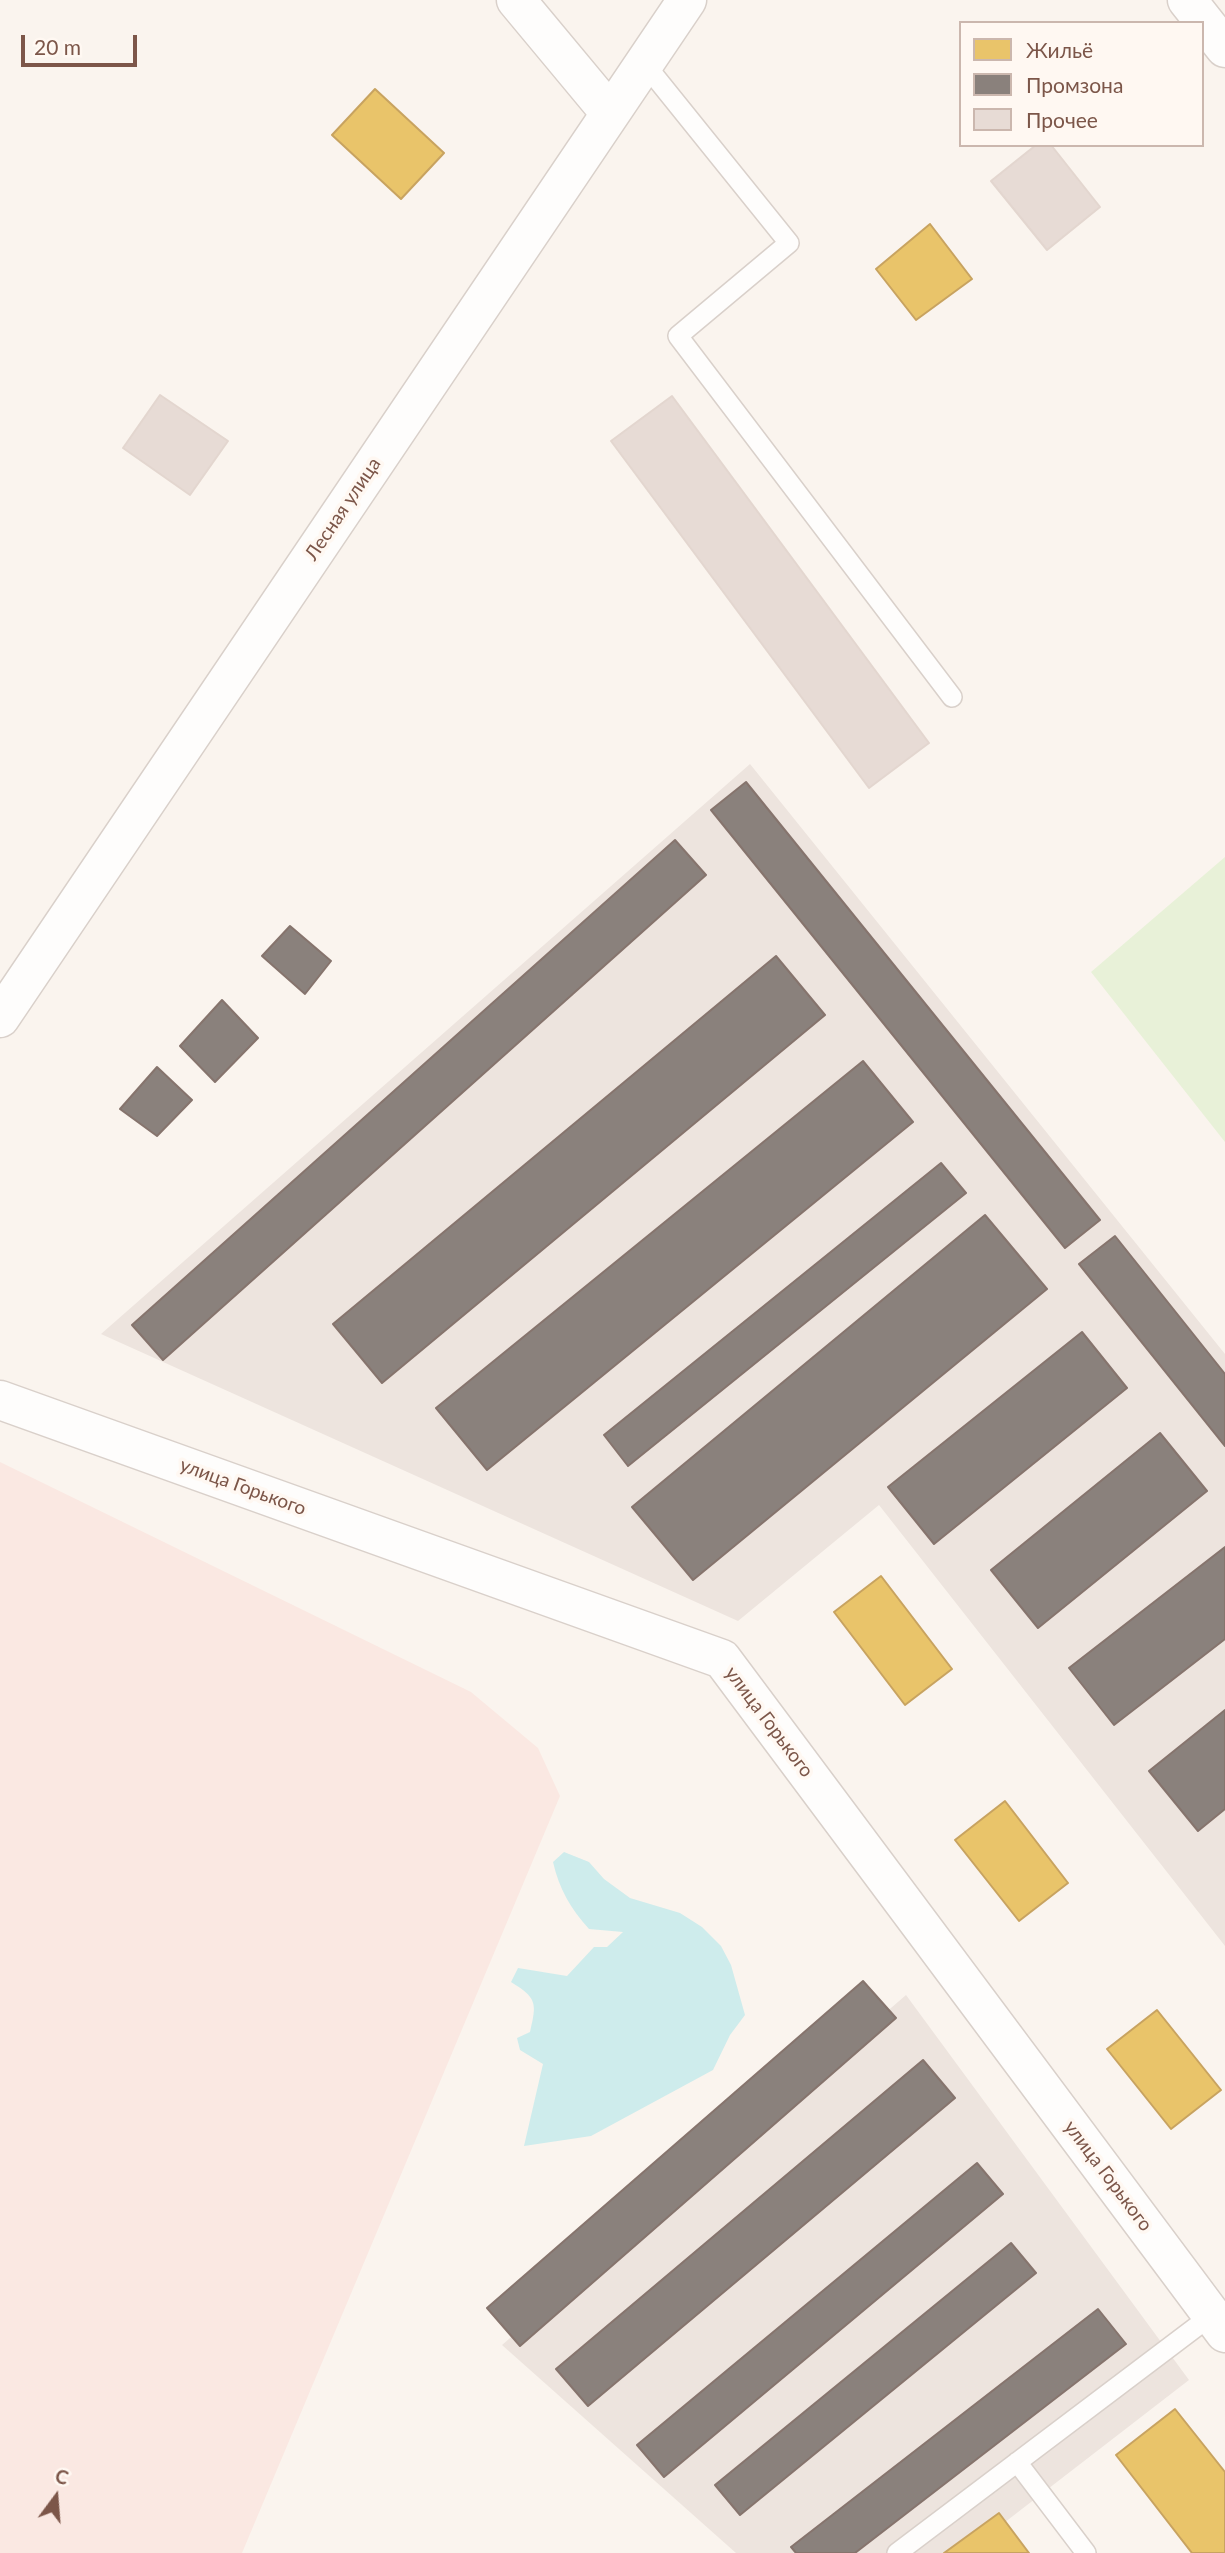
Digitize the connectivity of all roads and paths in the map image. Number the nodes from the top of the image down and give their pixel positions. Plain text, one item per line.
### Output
1 (516, 0) edge
2 (687, 0) edge
3 (1187, 0) edge
4 (1204, 21) edge
5 (1204, 21) edge
6 (1225, 48) edge
7 (644, 63) junction
8 (610, 113) junction
9 (952, 696) dead end
10 (0, 1018) edge
11 (0, 1400) edge
12 (1218, 2324) edge
13 (1017, 2462) junction
14 (897, 2553) edge
15 (1086, 2553) edge

1 - 8 street
2 - 7 street, Лесная улица
3 - 5 street
4 - 6 street
7 - 8 street, Лесная улица
7 - 9 lane
8 - 10 street, Лесная улица
11 - 12 street, улица Горького
12 - 13 lane
13 - 14 lane
13 - 15 lane

